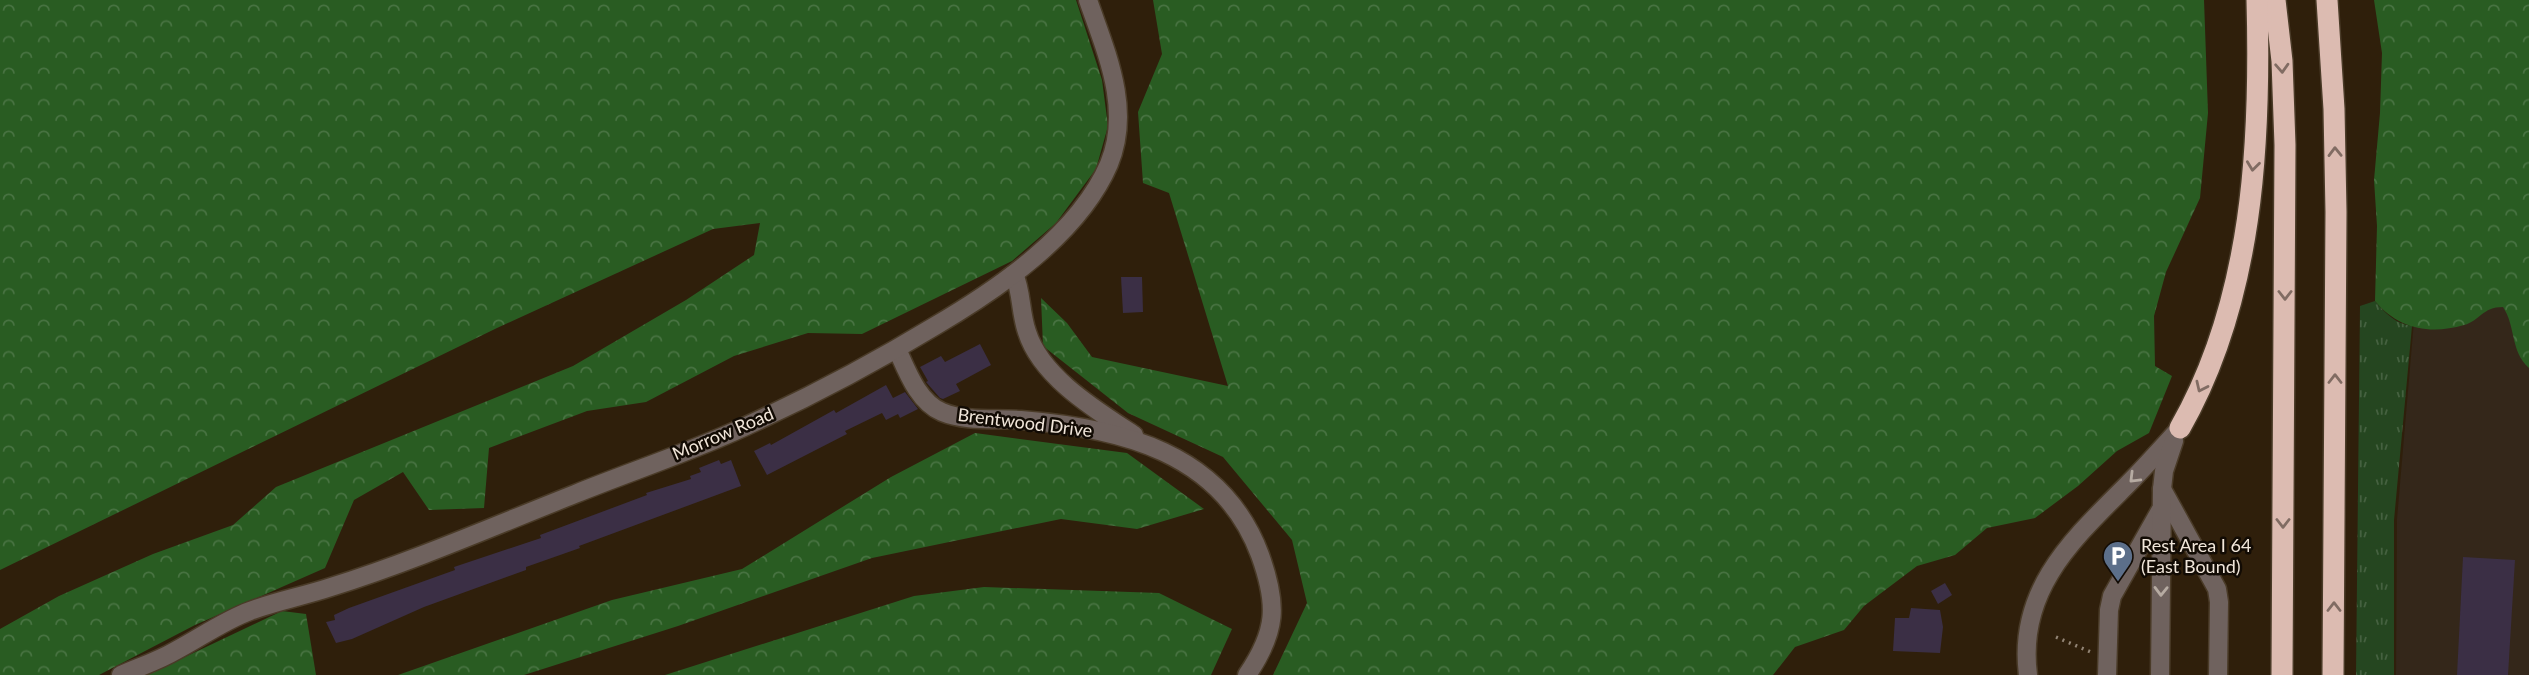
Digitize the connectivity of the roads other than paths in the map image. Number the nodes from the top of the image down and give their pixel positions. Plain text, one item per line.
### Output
1 (1088, 0) edge
2 (2257, 0) edge
3 (2275, 0) edge
4 (2327, 0) edge
5 (1014, 274) junction
6 (897, 349) junction
7 (2180, 428) junction
8 (1146, 443) junction
9 (2162, 489) junction
10 (2162, 508) junction
11 (121, 675) edge
12 (1247, 675) edge
13 (2028, 675) edge
14 (2107, 675) edge
15 (2160, 675) edge
16 (2218, 675) edge
17 (2282, 675) edge
18 (2333, 675) edge

1 - 5 street, Morrow Road
2 -> 7 highway
3 -> 17 highway
18 -> 4 highway
5 - 6 street, Morrow Road
5 - 8 street
6 - 8 street, Brentwood Drive
6 - 11 street, Morrow Road
7 - 9 street
7 -> 13 street
8 - 12 street, Brentwood Drive
9 - 10 street
9 - 16 street
10 - 14 street
10 -> 15 street

